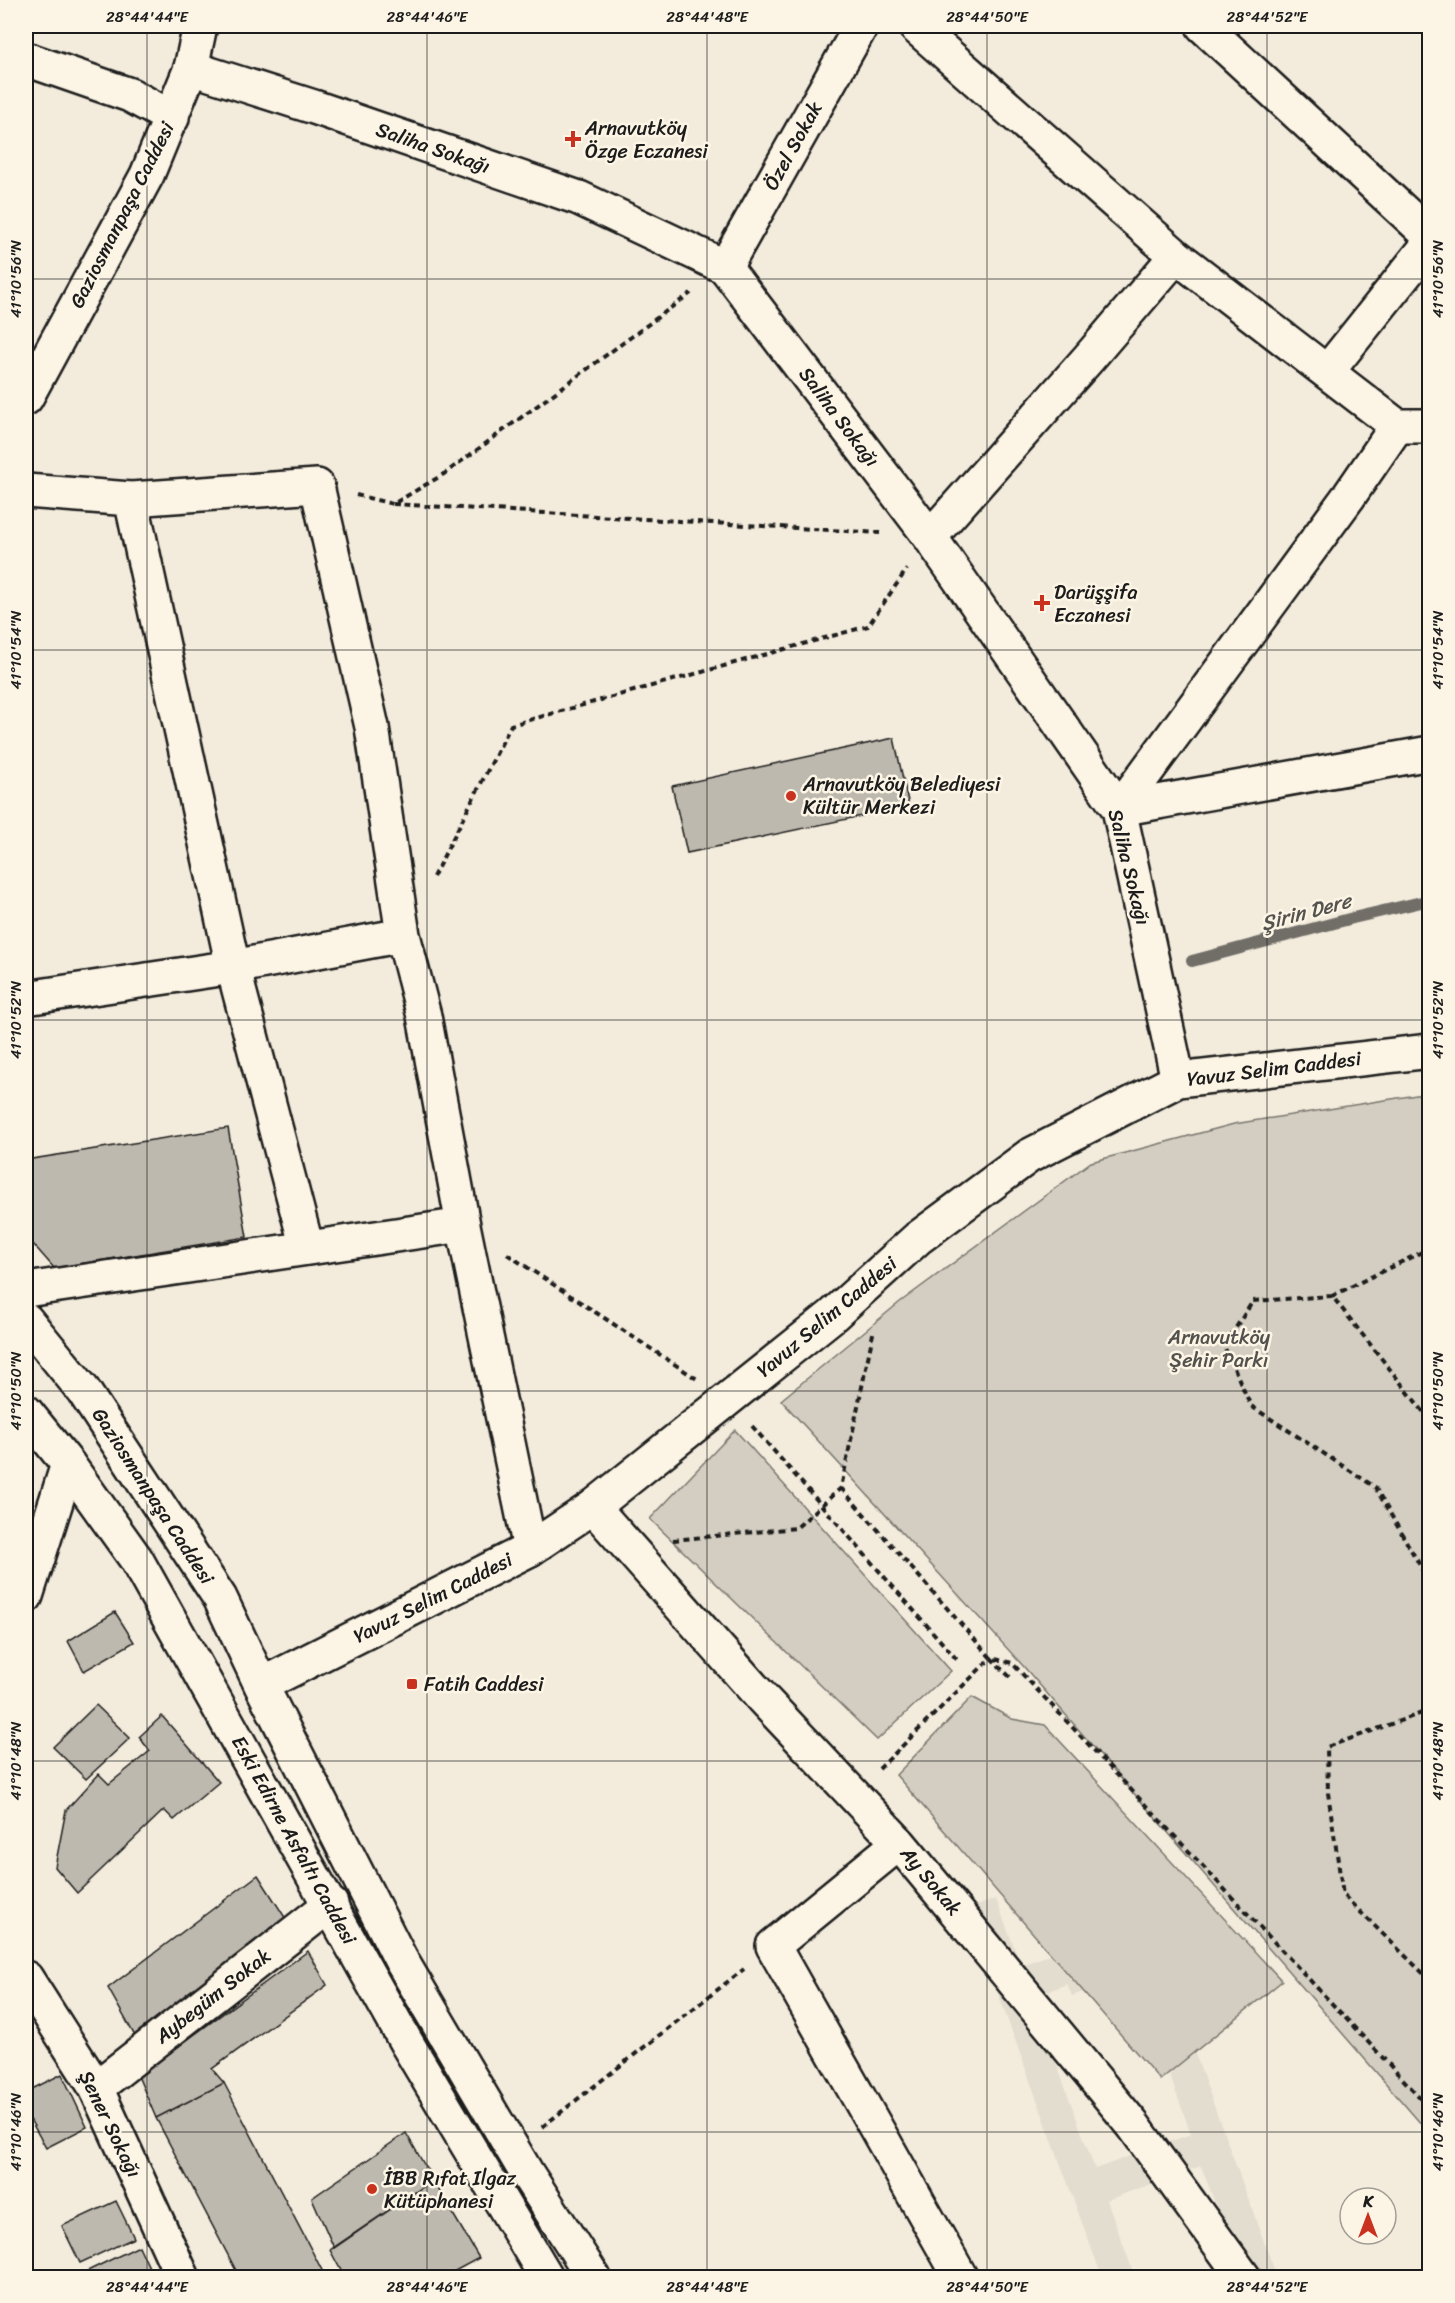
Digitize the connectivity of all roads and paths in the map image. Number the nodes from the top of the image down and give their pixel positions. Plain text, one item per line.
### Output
1 (200, 26) edge
2 (861, 26) edge
3 (915, 26) edge
4 (1203, 26) edge
5 (26, 59) edge
6 (191, 68) junction
7 (171, 118) junction
8 (1430, 236) edge
9 (1430, 243) edge
10 (1176, 256) junction
11 (725, 267) junction
12 (1327, 372) junction
13 (26, 398) edge
14 (1397, 426) junction
15 (1430, 426) edge
16 (317, 486) junction
17 (26, 491) edge
18 (131, 499) junction
19 (393, 504) junction
20 (930, 537) junction
21 (1430, 753) edge
22 (1119, 809) junction
23 (430, 882) dead end
24 (403, 935) junction
25 (233, 968) junction
26 (26, 998) edge
27 (1430, 1051) edge
28 (1178, 1080) junction
29 (463, 1225) junction
30 (307, 1248) junction
31 (1430, 1248) edge
32 (26, 1290) edge
33 (1332, 1296) junction
34 (26, 1320) edge
35 (875, 1325) dead end
36 (729, 1400) junction
37 (26, 1412) edge
38 (1430, 1420) edge
39 (68, 1464) junction
40 (841, 1488) junction
41 (822, 1505) junction
42 (593, 1507) junction
43 (627, 1545) junction
44 (530, 1549) junction
45 (1430, 1583) edge
46 (26, 1596) edge
47 (991, 1658) junction
48 (959, 1662) dead end
49 (1013, 1680) dead end
50 (261, 1685) junction
51 (1430, 1708) edge
52 (1422, 1713) junction
53 (1430, 1744) edge
54 (854, 1794) junction
55 (899, 1843) junction
56 (331, 1904) junction
57 (773, 1946) junction
58 (26, 1978) edge
59 (1430, 1980) edge
60 (96, 2088) junction
61 (1430, 2108) edge
62 (514, 2150) junction
63 (183, 2277) edge
64 (547, 2277) edge
65 (594, 2277) edge
66 (961, 2277) edge
67 (1244, 2277) edge

1 - 6 street, Gaziosmanpaşa Caddesi
2 - 11 street, Özel Sokak
3 - 10 street
4 - 8 street
5 - 7 street
6 - 7 street, Gaziosmanpaşa Caddesi
6 - 11 street, Saliha Sokağı
7 - 13 street, Gaziosmanpaşa Caddesi
9 - 12 street
10 - 12 street
10 - 20 street
11 - 19 path
11 - 20 street, Saliha Sokağı
12 - 14 street
14 - 15 street
14 - 22 street
16 - 18 street
16 - 19 path
16 - 24 street
17 - 18 street
18 - 25 street
19 - 20 path
20 - 22 street, Saliha Sokağı
20 - 23 path
21 - 22 street
22 - 28 street, Saliha Sokağı
24 - 25 street
24 - 29 street
25 - 26 street
25 - 30 street
27 - 28 street, Yavuz Selim Caddesi
28 - 36 street, Yavuz Selim Caddesi
29 - 30 street
29 - 36 path
29 - 44 street
30 - 32 street
31 - 33 path
33 - 38 path
33 - 45 path
34 - 50 street, Gaziosmanpaşa Caddesi
35 - 40 path
36 - 41 path
36 - 42 street, Yavuz Selim Caddesi
37 - 39 street, Eski Edirne Asfaltı Caddesi
39 - 46 street
39 - 56 street, Eski Edirne Asfaltı Caddesi
40 - 41 path
40 - 47 path
41 - 43 path
41 - 48 path
42 - 43 street, Ay Sokak
42 - 44 street, Yavuz Selim Caddesi
43 - 54 street, Ay Sokak
44 - 50 street, Yavuz Selim Caddesi
47 - 49 path
47 - 54 path
47 - 61 path
50 - 62 street, Eski Edirne Asfaltı Caddesi
51 - 52 path
52 - 53 path
52 - 59 path
54 - 55 street, Ay Sokak
55 - 57 street
55 - 67 street, Ay Sokak
56 - 60 street, Aybegüm Sokak
56 - 64 street, Eski Edirne Asfaltı Caddesi
57 - 62 path
57 - 66 street
58 - 60 street, Şener Sokağı
60 - 63 street, Şener Sokağı
62 - 65 street, Eski Edirne Asfaltı Caddesi

